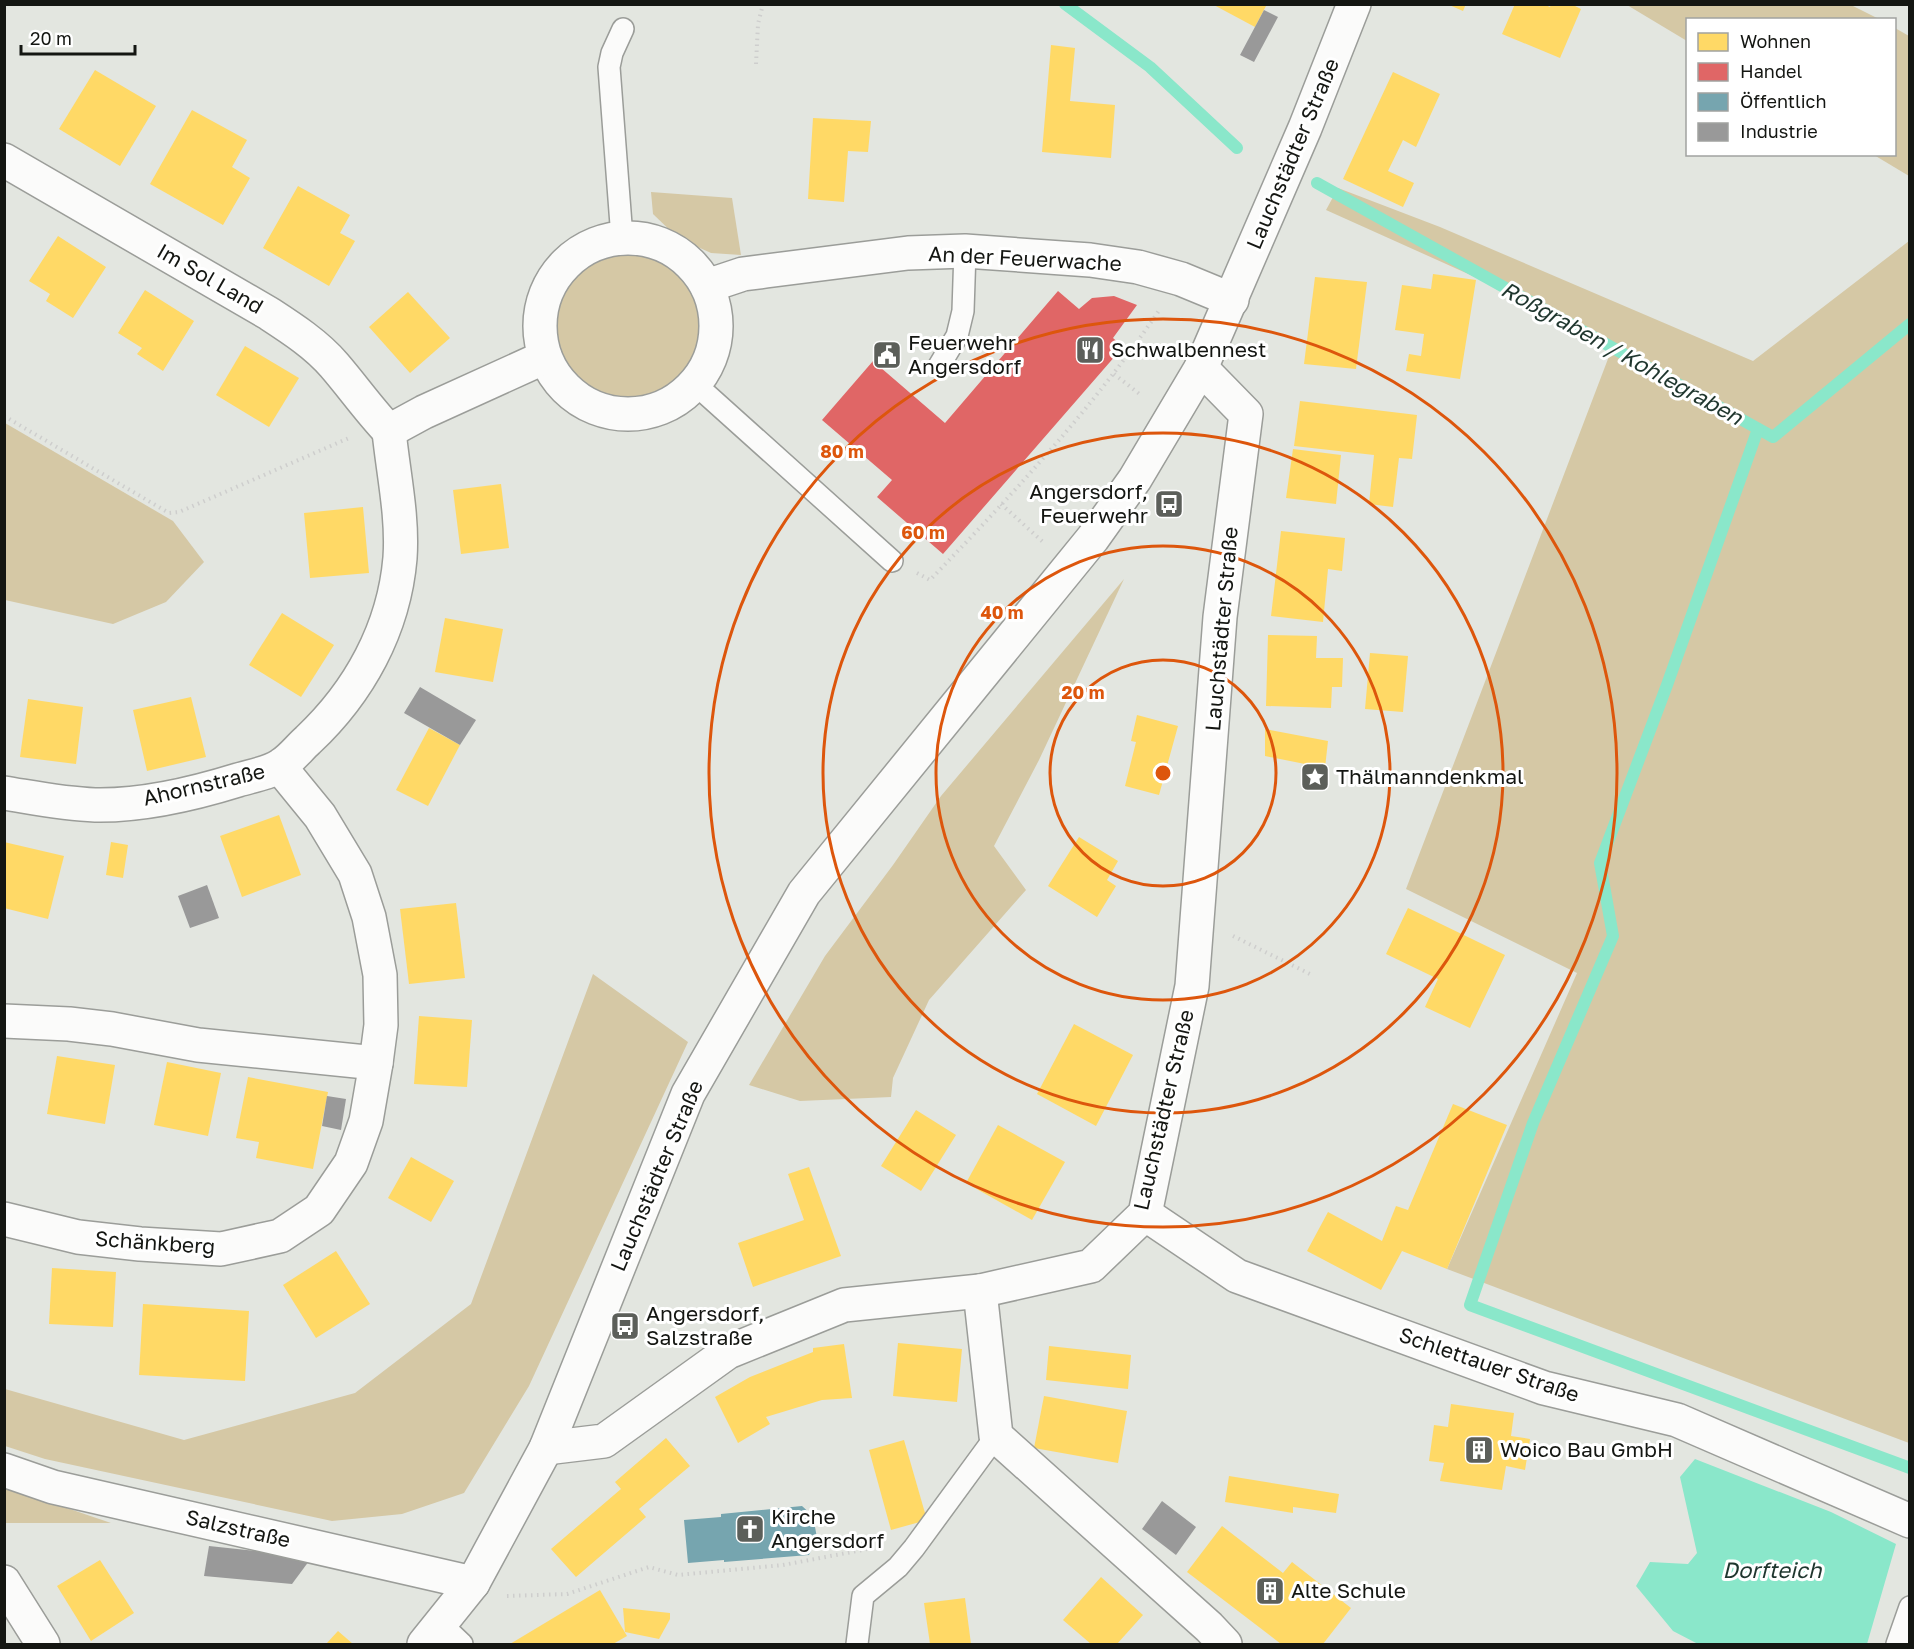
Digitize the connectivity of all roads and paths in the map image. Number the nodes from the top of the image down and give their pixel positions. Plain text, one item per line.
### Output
1 (763, 4) edge
2 (1354, 4) edge
3 (623, 29) dead end
4 (756, 64) dead end
5 (4, 160) edge
6 (622, 238) junction
7 (965, 251) junction
8 (1181, 279) junction
9 (707, 286) junction
10 (1232, 300) junction
11 (545, 357) junction
12 (939, 366) dead end
13 (1201, 368) junction
14 (695, 384) junction
15 (4, 416) edge
16 (389, 431) junction
17 (314, 454) dead end
18 (1001, 504) junction
19 (892, 561) dead end
20 (1070, 567) junction
21 (930, 580) dead end
22 (280, 767) junction
23 (4, 793) edge
24 (1197, 918) junction
25 (1311, 975) dead end
26 (4, 1021) edge
27 (375, 1063) junction
28 (1145, 1214) junction
29 (4, 1219) edge
30 (980, 1291) junction
31 (996, 1436) junction
32 (546, 1448) junction
33 (4, 1470) edge
34 (1910, 1521) edge
35 (877, 1547) dead end
36 (4, 1582) edge
37 (473, 1582) junction
38 (1910, 1607) edge
39 (442, 1637) edge
40 (43, 1644) edge
41 (857, 1644) edge
42 (1225, 1644) edge
43 (1897, 1644) edge

1 - 4 path
2 - 10 street, Lauchstädter Straße
3 - 6 lane
5 - 16 street, Im Sol Land
6 - 9 street
6 - 11 street
7 - 8 street, An der Feuerwache
7 - 9 street, An der Feuerwache
7 - 12 lane
8 - 10 street, An der Feuerwache
8 - 18 path
9 - 14 street
10 - 13 street, Lauchstädter Straße
11 - 14 street
11 - 16 street
13 - 20 street, Lauchstädter Straße
13 - 24 street, Lauchstädter Straße
14 - 19 lane
15 - 17 path
16 - 22 street, Ahornstraße
18 - 20 path
18 - 21 path
20 - 32 street, Lauchstädter Straße
22 - 23 street, Ahornstraße
22 - 27 street, Schänkberg
24 - 25 path
24 - 28 street, Lauchstädter Straße
26 - 27 street
27 - 29 street, Schänkberg
28 - 30 street, Lauchstädter Straße
28 - 34 street, Schlettauer Straße
30 - 31 street
30 - 32 street, Lauchstädter Straße
31 - 41 lane
31 - 42 street
32 - 37 street, Lauchstädter Straße
33 - 37 street, Salzstraße
35 - 37 path
36 - 40 street
37 - 39 street, Lauchstädter Straße
38 - 43 lane

